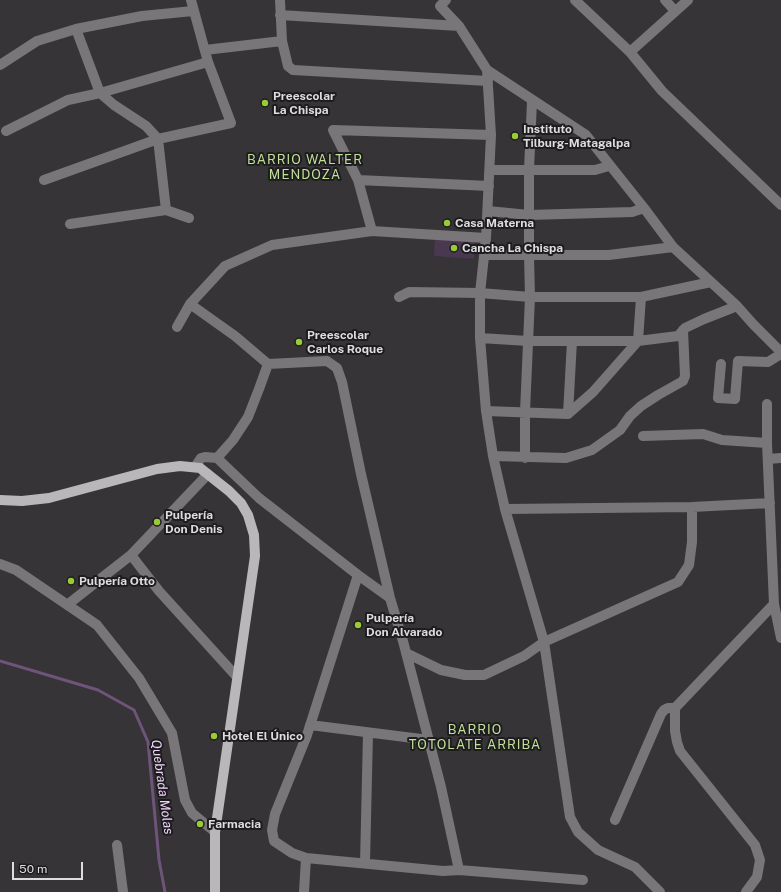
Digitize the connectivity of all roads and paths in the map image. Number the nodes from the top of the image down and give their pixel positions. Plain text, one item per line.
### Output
1 (191, 0) edge
2 (280, 0) edge
3 (575, 0) edge
4 (665, 0) edge
5 (688, 0) edge
6 (440, 2) edge
7 (675, 11) junction
8 (193, 12) junction
9 (280, 15) junction
10 (459, 26) junction
11 (76, 29) junction
12 (282, 41) junction
13 (205, 50) junction
14 (630, 52) junction
15 (208, 62) junction
16 (0, 65) edge
17 (487, 70) junction
18 (488, 81) junction
19 (100, 93) junction
20 (532, 101) junction
21 (6, 131) dead end
22 (491, 135) junction
23 (158, 139) junction
24 (609, 166) junction
25 (490, 170) junction
26 (529, 170) junction
27 (44, 180) dead end
28 (358, 180) junction
29 (489, 186) junction
30 (781, 205) edge
31 (644, 208) junction
32 (166, 210) junction
33 (488, 211) junction
34 (529, 215) junction
35 (189, 218) dead end
36 (70, 224) dead end
37 (372, 231) junction
38 (486, 238) junction
39 (673, 246) junction
40 (485, 255) junction
41 (529, 255) junction
42 (711, 282) junction
43 (480, 293) junction
44 (399, 297) dead end
45 (530, 297) junction
46 (642, 297) junction
47 (190, 304) junction
48 (737, 306) junction
49 (177, 327) dead end
50 (683, 330) junction
51 (480, 338) junction
52 (528, 341) junction
53 (572, 341) junction
54 (638, 341) junction
55 (781, 353) edge
56 (268, 364) junction
57 (721, 364) dead end
58 (767, 404) dead end
59 (486, 411) junction
60 (525, 412) junction
61 (568, 414) junction
62 (643, 436) dead end
63 (767, 443) junction
64 (493, 456) junction
65 (217, 458) junction
66 (525, 458) junction
67 (781, 458) edge
68 (768, 459) junction
69 (195, 467) junction
70 (208, 474) junction
71 (0, 500) edge
72 (770, 503) junction
73 (692, 507) junction
74 (505, 509) junction
75 (131, 555) junction
76 (0, 564) edge
77 (358, 575) junction
78 (390, 598) junction
79 (774, 604) junction
80 (67, 605) junction
81 (781, 638) edge
82 (544, 642) junction
83 (406, 653) junction
84 (237, 677) junction
85 (675, 708) junction
86 (310, 725) junction
87 (368, 732) junction
88 (429, 740) junction
89 (615, 820) dead end
90 (215, 832) junction
91 (117, 844) dead end
92 (306, 858) junction
93 (365, 863) junction
94 (459, 870) junction
95 (583, 880) dead end
96 (123, 892) edge
97 (215, 892) edge
98 (304, 892) edge
99 (660, 892) edge
100 (746, 892) edge

1 - 8 street
2 - 9 street
3 - 14 street
4 - 7 street
5 - 7 street
6 - 10 street
7 - 14 street
8 - 11 street
8 - 13 street
9 - 10 street
9 - 12 street
10 - 17 street
11 - 16 street
11 - 19 street
12 - 13 street
12 - 18 street
13 - 15 street
14 - 30 street
15 - 19 street
15 - 23 street
17 - 18 street
17 - 20 street
18 - 22 street
19 - 21 street
19 - 23 street
20 - 24 street
20 - 26 street
22 - 25 street
22 - 28 street
23 - 27 street
23 - 32 street
24 - 26 street
24 - 31 street
25 - 26 street
25 - 29 street
26 - 34 street
28 - 29 street
28 - 37 street
29 - 33 street
31 - 34 street
31 - 39 street
32 - 35 street
32 - 36 street
33 - 34 street
33 - 38 street
34 - 41 street
37 - 38 street
37 - 47 street
38 - 40 street
39 - 41 street
39 - 42 street
40 - 41 street
40 - 43 street
41 - 45 street
42 - 46 street
42 - 48 street
43 - 44 street
43 - 45 street
43 - 51 street
45 - 46 street
45 - 52 street
46 - 54 street
47 - 49 street
47 - 56 street
48 - 50 street
48 - 55 street
50 - 54 street
50 - 66 street
51 - 52 street
51 - 59 street
52 - 53 street
52 - 60 street
53 - 54 street
53 - 61 street
54 - 61 street
55 - 57 street
56 - 65 street
56 - 78 street
58 - 63 street
59 - 60 street
59 - 64 street
60 - 61 street
60 - 66 street
62 - 63 street
63 - 68 street
64 - 66 street
64 - 74 street
65 - 69 street
65 - 77 street
67 - 68 street
68 - 72 street
69 - 70 main road
69 - 71 main road
70 - 75 street
70 - 84 main road
72 - 73 street
72 - 79 street
73 - 74 street
73 - 82 street
74 - 82 street
75 - 80 street
75 - 84 street
76 - 80 street
77 - 78 street
77 - 86 street
78 - 83 street
79 - 81 street
79 - 85 street
80 - 90 street
82 - 83 street
82 - 99 street
83 - 88 street
84 - 90 main road
85 - 89 street
85 - 100 street
86 - 87 street
86 - 92 street
87 - 88 street
87 - 93 street
88 - 94 street
90 - 97 main road
91 - 96 street
92 - 93 street
92 - 98 street
93 - 94 street
94 - 95 street

